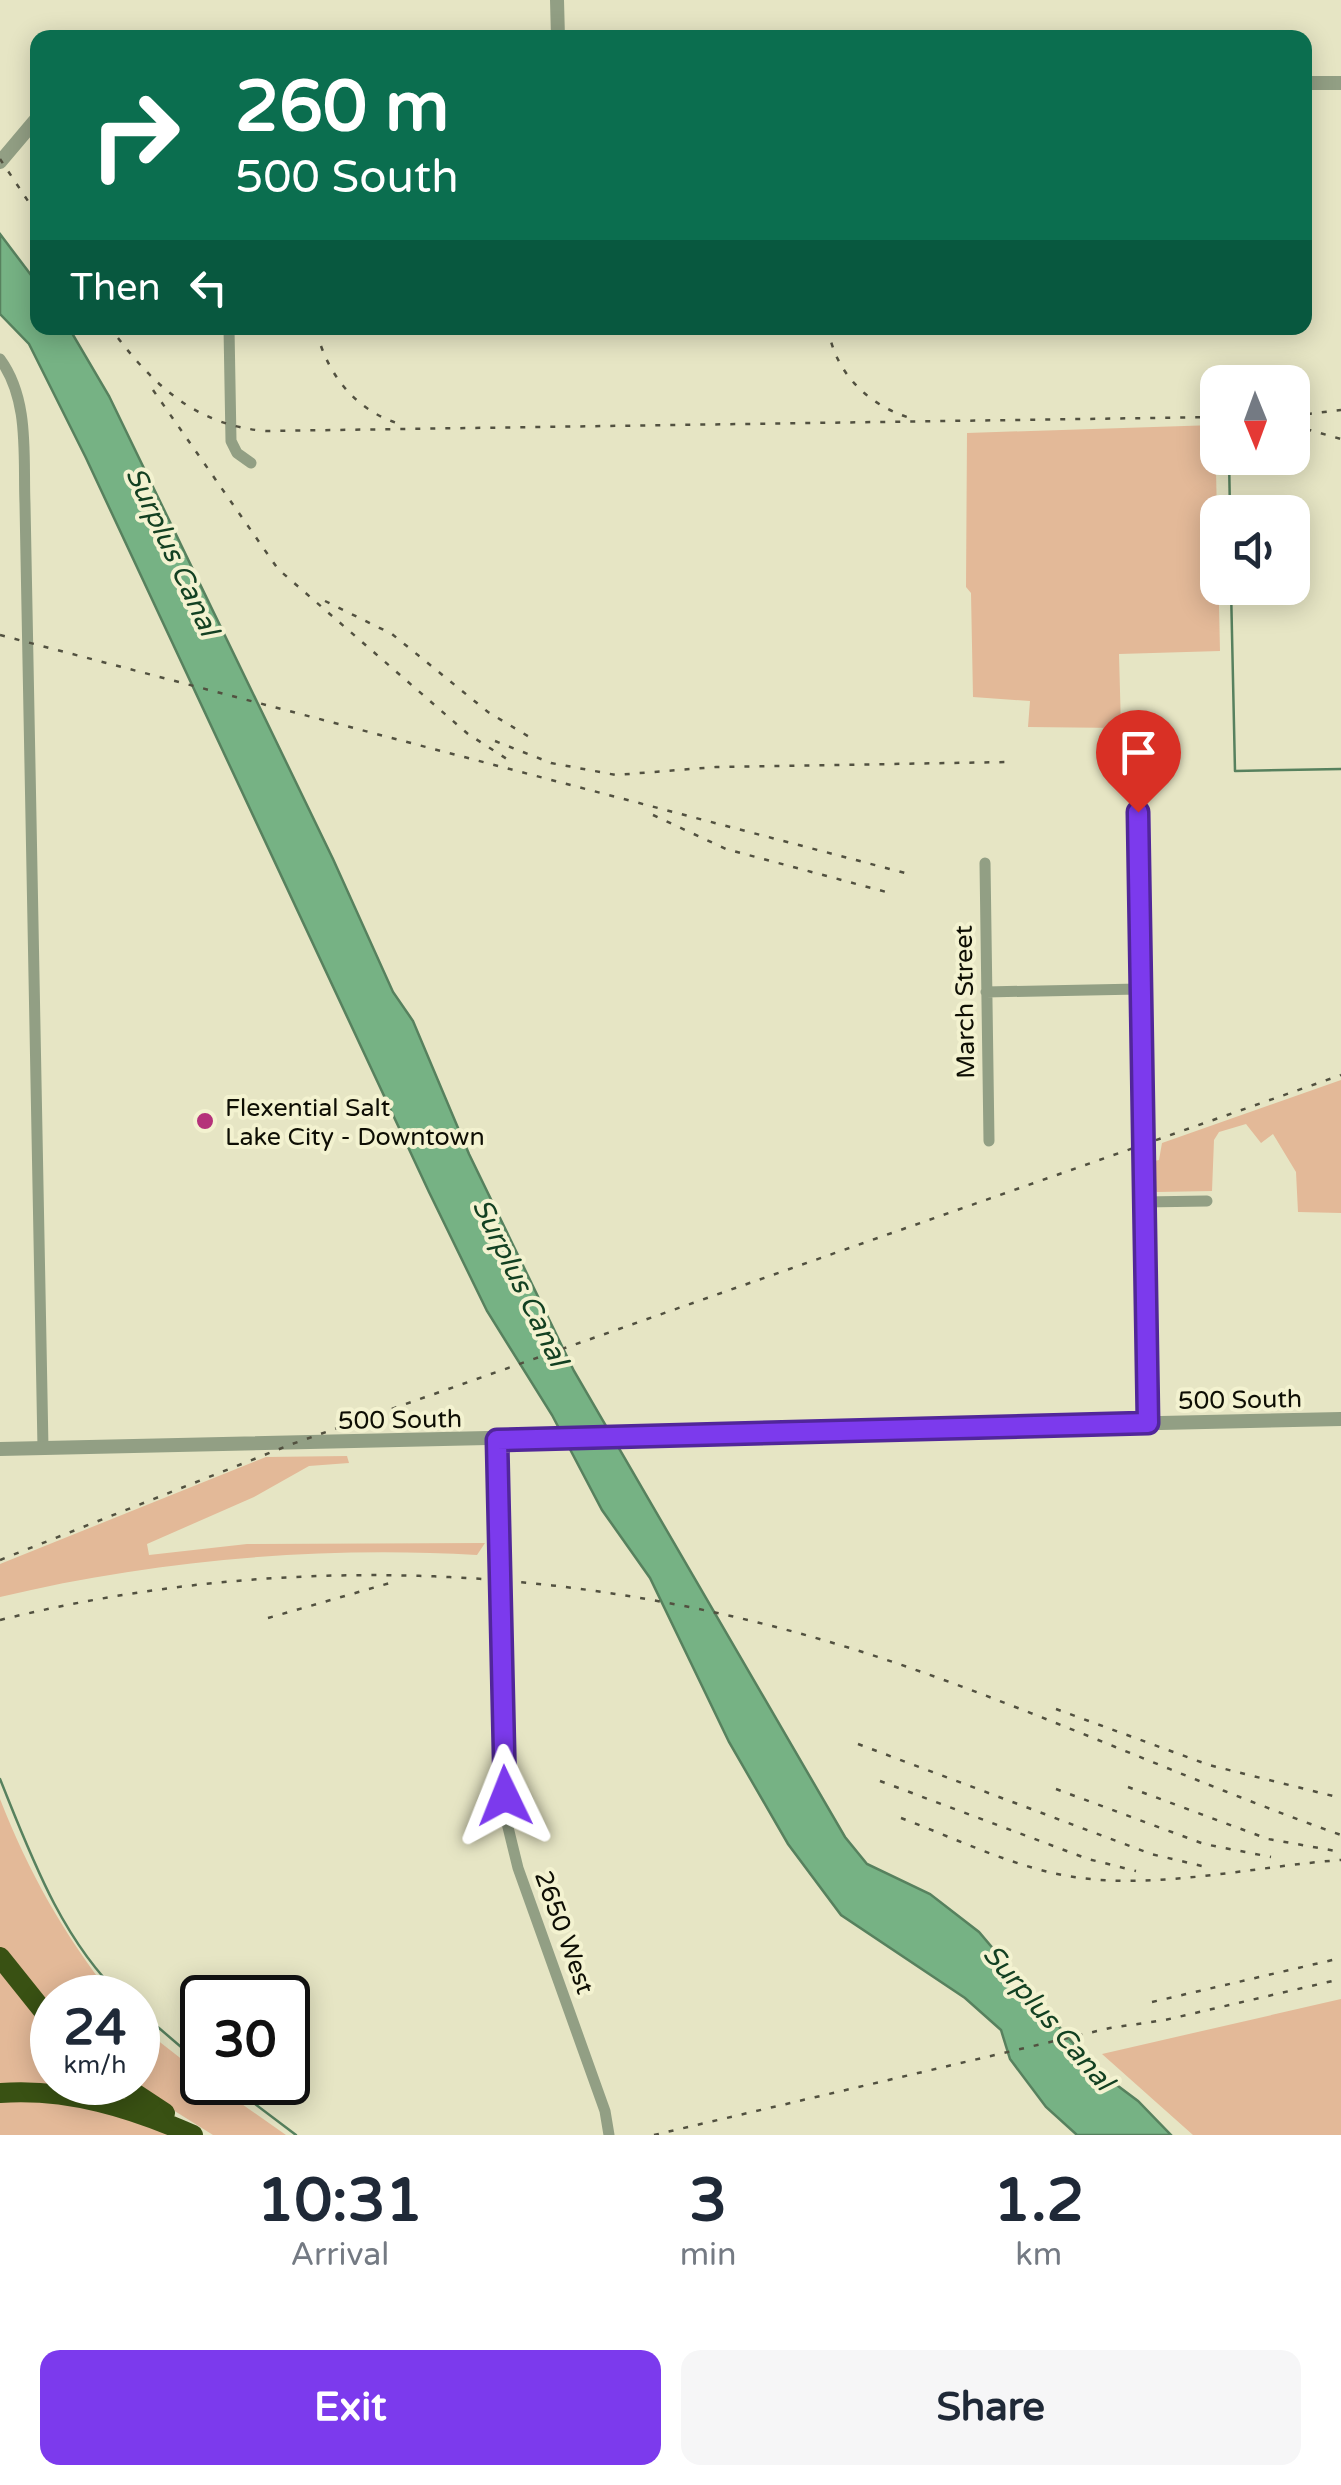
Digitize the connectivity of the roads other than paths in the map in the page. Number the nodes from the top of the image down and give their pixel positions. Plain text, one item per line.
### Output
1 (558, 0) edge
2 (558, 30) edge
3 (1312, 83) edge
4 (1341, 83) edge
5 (30, 126) edge
6 (0, 162) edge
7 (228, 335) edge
8 (0, 359) edge
9 (251, 462) dead end
10 (1138, 812) dead end
11 (985, 863) dead end
12 (1139, 989) junction
13 (986, 992) junction
14 (990, 1141) dead end
15 (1207, 1201) dead end
16 (1144, 1202) junction
17 (1341, 1420) edge
18 (1148, 1423) junction
19 (497, 1440) junction
20 (43, 1448) junction
21 (0, 1449) edge
22 (0, 1956) edge
23 (30, 1994) edge
24 (0, 2092) edge
25 (154, 2105) edge
26 (193, 2135) edge
27 (200, 2135) edge
28 (608, 2135) edge

1 - 2 street
3 - 4 street
5 - 6 street
7 - 9 street
8 - 20 street
10 - 12 street
11 - 13 street, March Street
12 - 13 street
12 - 16 street
13 - 14 street, March Street
15 - 16 street
16 - 18 street
17 - 18 street, 500 South
18 - 19 street, 500 South
19 - 20 street, 500 South
19 - 28 street, 2650 West
20 - 21 street, 500 South
22 - 23 highway
24 - 26 highway
25 - 27 highway

